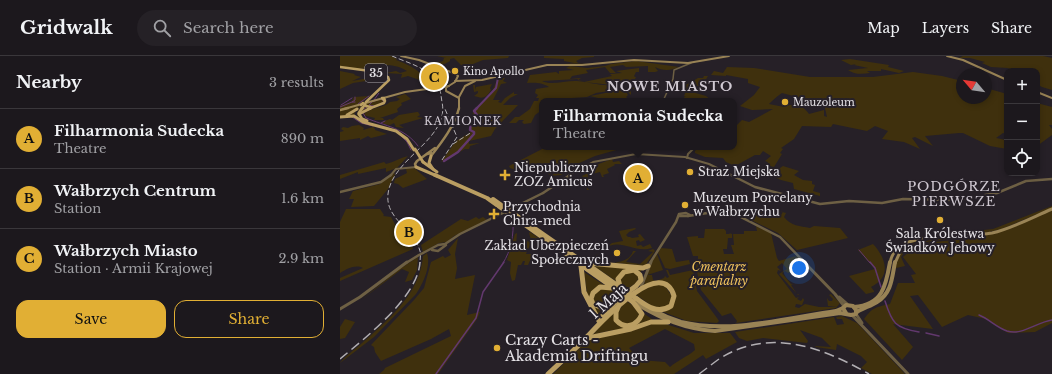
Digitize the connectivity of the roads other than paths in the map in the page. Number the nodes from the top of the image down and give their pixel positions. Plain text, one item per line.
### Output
1 (401, 56) edge
2 (729, 56) edge
3 (948, 56) edge
4 (404, 57) edge
5 (686, 64) junction
6 (340, 68) edge
7 (1004, 79) edge
8 (481, 80) junction
9 (455, 81) junction
10 (449, 86) junction
11 (443, 87) junction
12 (446, 88) junction
13 (460, 92) junction
14 (1040, 93) edge
15 (452, 94) junction
16 (459, 97) junction
17 (664, 98) edge
18 (1052, 98) edge
19 (383, 99) junction
20 (364, 103) junction
21 (375, 106) junction
22 (357, 109) junction
23 (340, 111) edge
24 (359, 114) junction
25 (341, 116) edge
26 (356, 117) junction
27 (414, 149) junction
28 (692, 150) edge
29 (429, 155) junction
30 (687, 158) junction
31 (416, 165) junction
32 (435, 173) junction
33 (1052, 179) edge
34 (340, 192) edge
35 (1052, 209) edge
36 (508, 211) junction
37 (912, 243) junction
38 (583, 263) junction
39 (648, 266) junction
40 (619, 289) junction
41 (636, 289) junction
42 (635, 300) junction
43 (618, 301) junction
44 (845, 306) junction
45 (854, 307) junction
46 (650, 308) junction
47 (340, 309) edge
48 (846, 313) junction
49 (855, 314) junction
50 (599, 321) junction
51 (668, 322) junction
52 (586, 338) junction
53 (548, 374) edge
54 (908, 374) edge

1 - 4 main road
2 - 5 main road
3 - 7 main road
4 - 9 main road
5 - 8 main road
5 - 17 street
6 - 20 main road, 35
8 - 9 main road
8 - 13 main road
9 - 10 main road
10 - 11 main road
10 - 12 main road
11 - 12 main road
11 - 19 main road
12 - 15 main road
13 - 15 main road
13 - 16 main road
14 - 18 main road
15 - 16 main road
16 - 29 main road
19 - 21 main road
19 - 23 main road
20 - 21 main road
20 - 22 main road, 35
20 - 24 main road, 35
21 - 24 main road
22 - 25 main road
22 - 26 main road
24 - 27 main road
25 - 26 main road
26 - 27 main road
27 - 32 main road, bridge
28 - 30 street
29 - 31 main road
29 - 32 main road
30 - 33 street
30 - 36 street
31 - 32 main road
31 - 34 street
32 - 36 main road
35 - 37 main road
36 - 38 main road
36 - 47 street, bridge
37 - 45 main road
37 - 49 main road
38 - 39 main road
38 - 40 main road
38 - 50 main road
39 - 41 street, 1 Maja
39 - 44 street, 1 Maja
40 - 41 main road
40 - 42 main road, bridge
40 - 43 main road
41 - 43 main road, 1 Maja
41 - 46 main road
42 - 43 main road
42 - 46 main road
42 - 51 main road
43 - 50 main road, 1 Maja
43 - 52 main road, 1 Maja
44 - 45 main road
44 - 46 main road
44 - 48 main road
45 - 49 main road
48 - 49 main road
48 - 51 main road
49 - 54 street
50 - 52 main road, 1 Maja
51 - 52 main road
52 - 53 main road, 1 Maja

